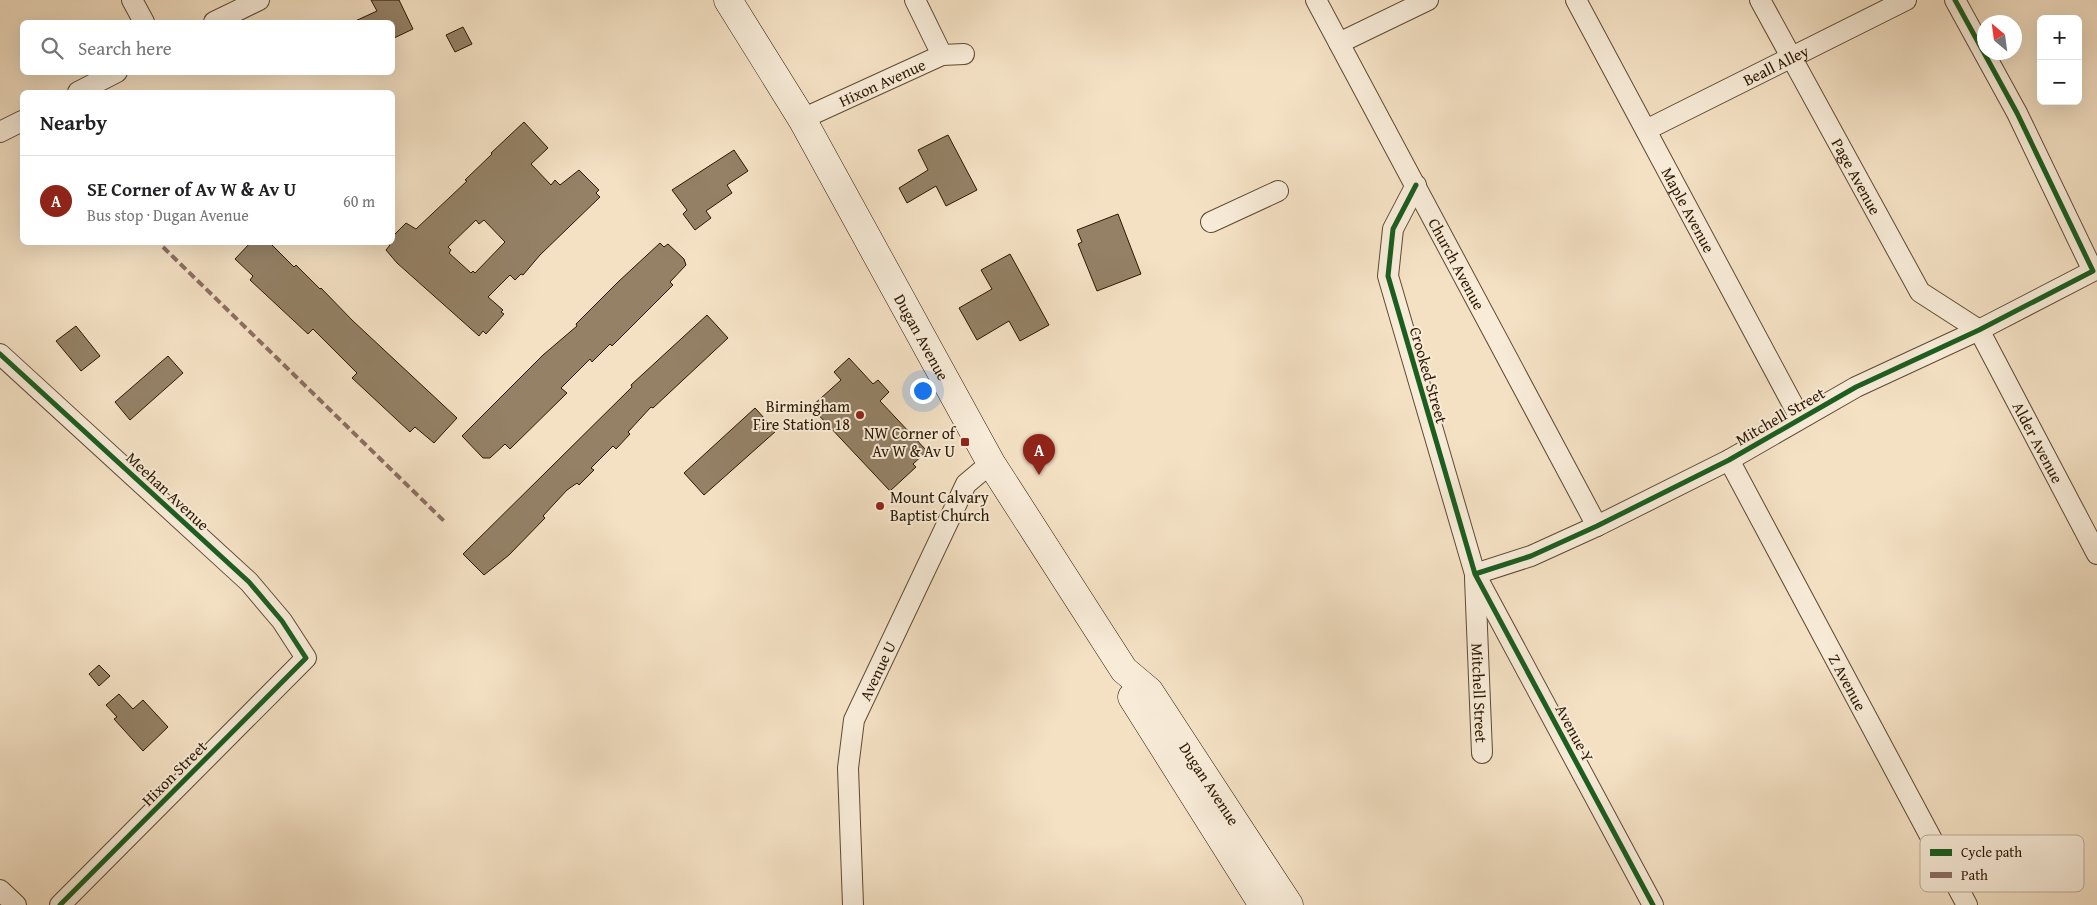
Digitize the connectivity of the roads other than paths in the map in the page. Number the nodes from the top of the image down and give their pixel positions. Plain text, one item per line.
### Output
1 (132, 0) edge
2 (259, 0) edge
3 (728, 0) edge
4 (915, 0) edge
5 (1316, 0) edge
6 (1428, 0) edge
7 (1576, 0) edge
8 (1760, 0) edge
9 (1906, 0) edge
10 (1955, 0) edge
11 (143, 20) edge
12 (218, 20) edge
13 (1339, 43) junction
14 (964, 54) dead end
15 (942, 55) junction
16 (1791, 57) junction
17 (110, 75) edge
18 (82, 90) edge
19 (802, 119) junction
20 (20, 122) edge
21 (1646, 130) junction
22 (0, 132) edge
23 (1416, 185) junction
24 (1278, 191) dead end
25 (1211, 222) dead end
26 (1979, 330) junction
27 (0, 354) edge
28 (1800, 418) junction
29 (1729, 460) junction
30 (991, 463) junction
31 (1597, 526) junction
32 (2097, 554) edge
33 (1475, 574) junction
34 (306, 658) joint
35 (1124, 670) junction
36 (1482, 753) dead end
37 (1930, 835) edge
38 (0, 890) edge
39 (1960, 892) edge
40 (16, 905) edge
41 (60, 905) edge
42 (854, 905) edge
43 (1263, 905) edge
44 (1289, 905) edge
45 (1653, 905) edge
46 (1967, 905) edge

1 - 11 street
2 - 12 street
3 - 19 main road, Dugan Avenue
4 - 15 street
5 - 13 street, Church Avenue
6 - 13 street
7 - 21 street, Maple Avenue
8 - 16 street, Page Avenue
9 - 16 street, Beall Alley
10 - 26 street, Mitchell Street
13 - 23 street, Church Avenue
14 - 15 street, Hixon Avenue
15 - 19 street, Hixon Avenue
16 - 21 street, Beall Alley
16 - 26 street, Page Avenue
17 - 18 street
19 - 30 main road, Dugan Avenue
20 - 22 street
21 - 28 street, Maple Avenue
23 - 31 street, Church Avenue
23 - 33 street, Crooked Street
24 - 25 street
26 - 28 street, Mitchell Street
26 - 32 street, Alder Avenue
27 - 34 street, Meehan Avenue
28 - 29 street, Mitchell Street
29 - 31 street, Mitchell Street
29 - 37 street, Z Avenue
30 - 35 main road, Dugan Avenue
30 - 42 street, Avenue U
31 - 33 street, Mitchell Street
33 - 36 street, Mitchell Street
33 - 45 street, Avenue Y
34 - 41 street, Hixon Street
35 - 43 main road, Dugan Avenue
35 - 44 main road, Dugan Avenue
38 - 40 street
39 - 46 street, Z Avenue

